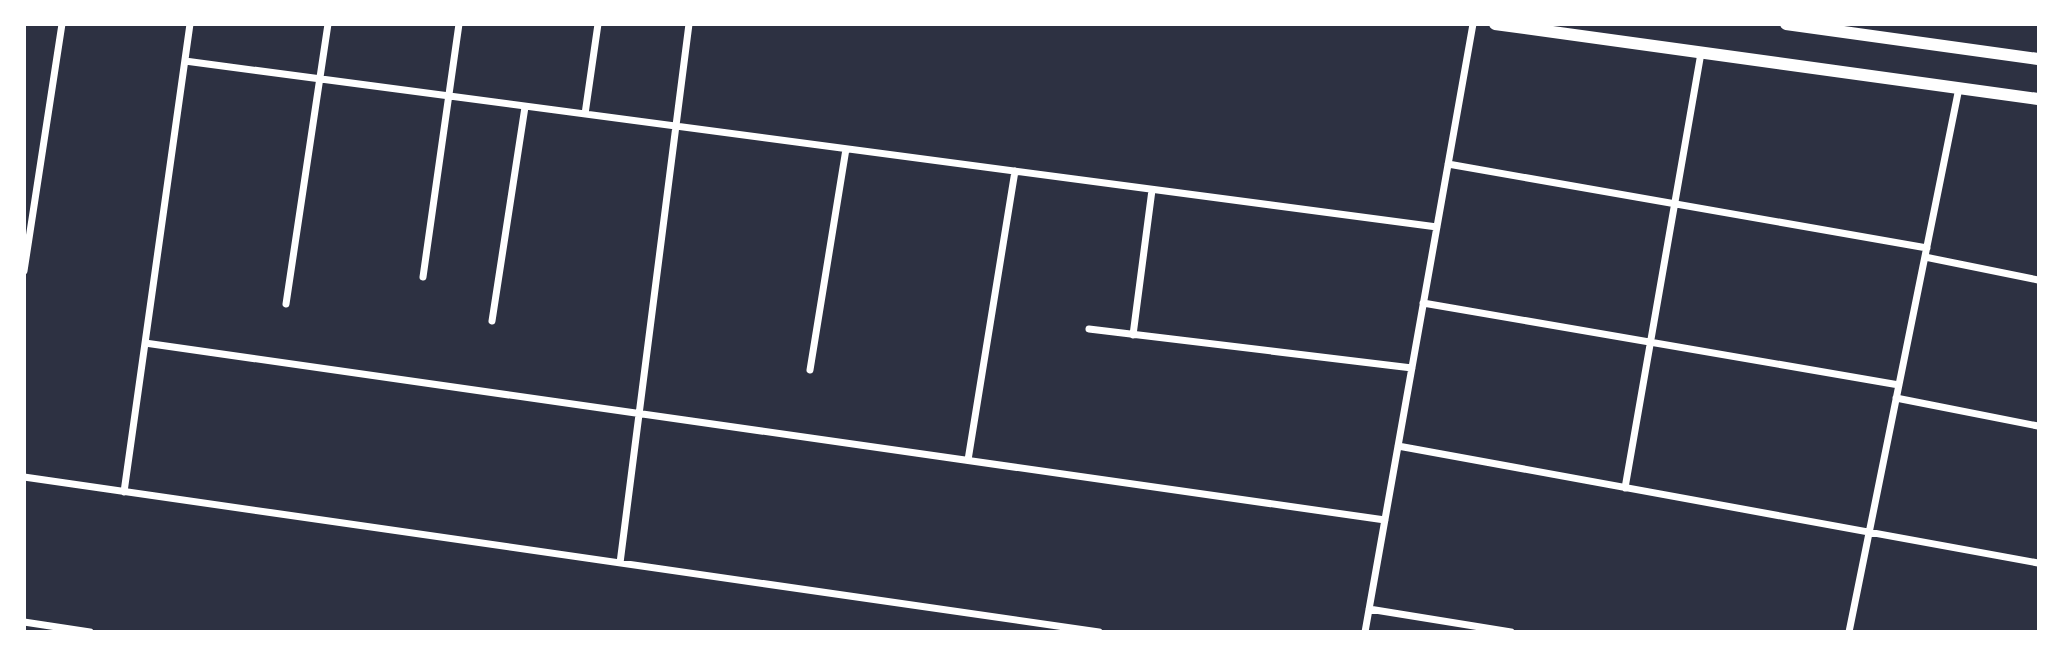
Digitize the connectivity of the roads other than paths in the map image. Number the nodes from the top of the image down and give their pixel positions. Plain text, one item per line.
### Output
1 (62, 24) edge
2 (190, 24) edge
3 (328, 24) edge
4 (459, 24) edge
5 (598, 24) edge
6 (689, 24) edge
7 (1473, 24) edge
8 (1495, 24) edge
9 (1786, 24) edge
10 (1702, 53) junction
11 (2039, 59) edge
12 (185, 61) junction
13 (320, 79) junction
14 (1959, 88) junction
15 (448, 96) junction
16 (2039, 99) edge
17 (525, 107) junction
18 (585, 114) junction
19 (676, 126) junction
20 (846, 149) junction
21 (1448, 164) junction
22 (1014, 171) junction
23 (1152, 190) junction
24 (1675, 204) junction
25 (1437, 227) junction
26 (1927, 247) junction
27 (1925, 257) junction
28 (24, 271) edge
29 (422, 277) dead end
30 (2039, 280) edge
31 (1423, 303) junction
32 (286, 304) dead end
33 (492, 321) dead end
34 (1089, 329) dead end
35 (1133, 335) junction
36 (1650, 342) junction
37 (145, 343) junction
38 (1412, 368) junction
39 (810, 370) dead end
40 (1899, 385) junction
41 (1896, 398) junction
42 (639, 414) junction
43 (2039, 426) edge
44 (1398, 446) junction
45 (968, 460) junction
46 (24, 478) edge
47 (1625, 488) junction
48 (124, 492) junction
49 (1385, 520) junction
50 (1869, 532) junction
51 (620, 563) junction
52 (2039, 563) edge
53 (1369, 609) junction
54 (24, 622) edge
55 (90, 632) edge
56 (1099, 632) edge
57 (1364, 632) edge
58 (1510, 632) edge
59 (1849, 632) edge

1 - 28 street
2 - 12 street
3 - 13 street
4 - 15 street
5 - 18 street
6 - 19 street
7 - 21 street
8 - 10 street
9 - 11 street
10 - 14 street
10 - 24 street
12 - 13 street
12 - 37 street
13 - 15 street
13 - 32 street
14 - 16 street
14 - 26 street
15 - 17 street
15 - 29 street
17 - 18 street
17 - 33 street
18 - 19 street
19 - 20 street
19 - 42 street
20 - 22 street
20 - 39 street
21 - 24 street
21 - 25 street
22 - 23 street
22 - 45 street
23 - 25 street
23 - 35 street
24 - 26 street
24 - 36 street
25 - 31 street
26 - 27 street
27 - 30 street
27 - 40 street
31 - 36 street
31 - 38 street
34 - 35 street
35 - 38 street
36 - 40 street
36 - 47 street
37 - 42 street
37 - 48 street
38 - 44 street
40 - 41 street
41 - 43 street
41 - 50 street
42 - 45 street
42 - 51 street
44 - 47 street
44 - 49 street
45 - 49 street
46 - 48 street
47 - 50 street
48 - 51 street
49 - 53 street
50 - 52 street
50 - 59 street
51 - 56 street
53 - 57 street
53 - 58 street
54 - 55 street

